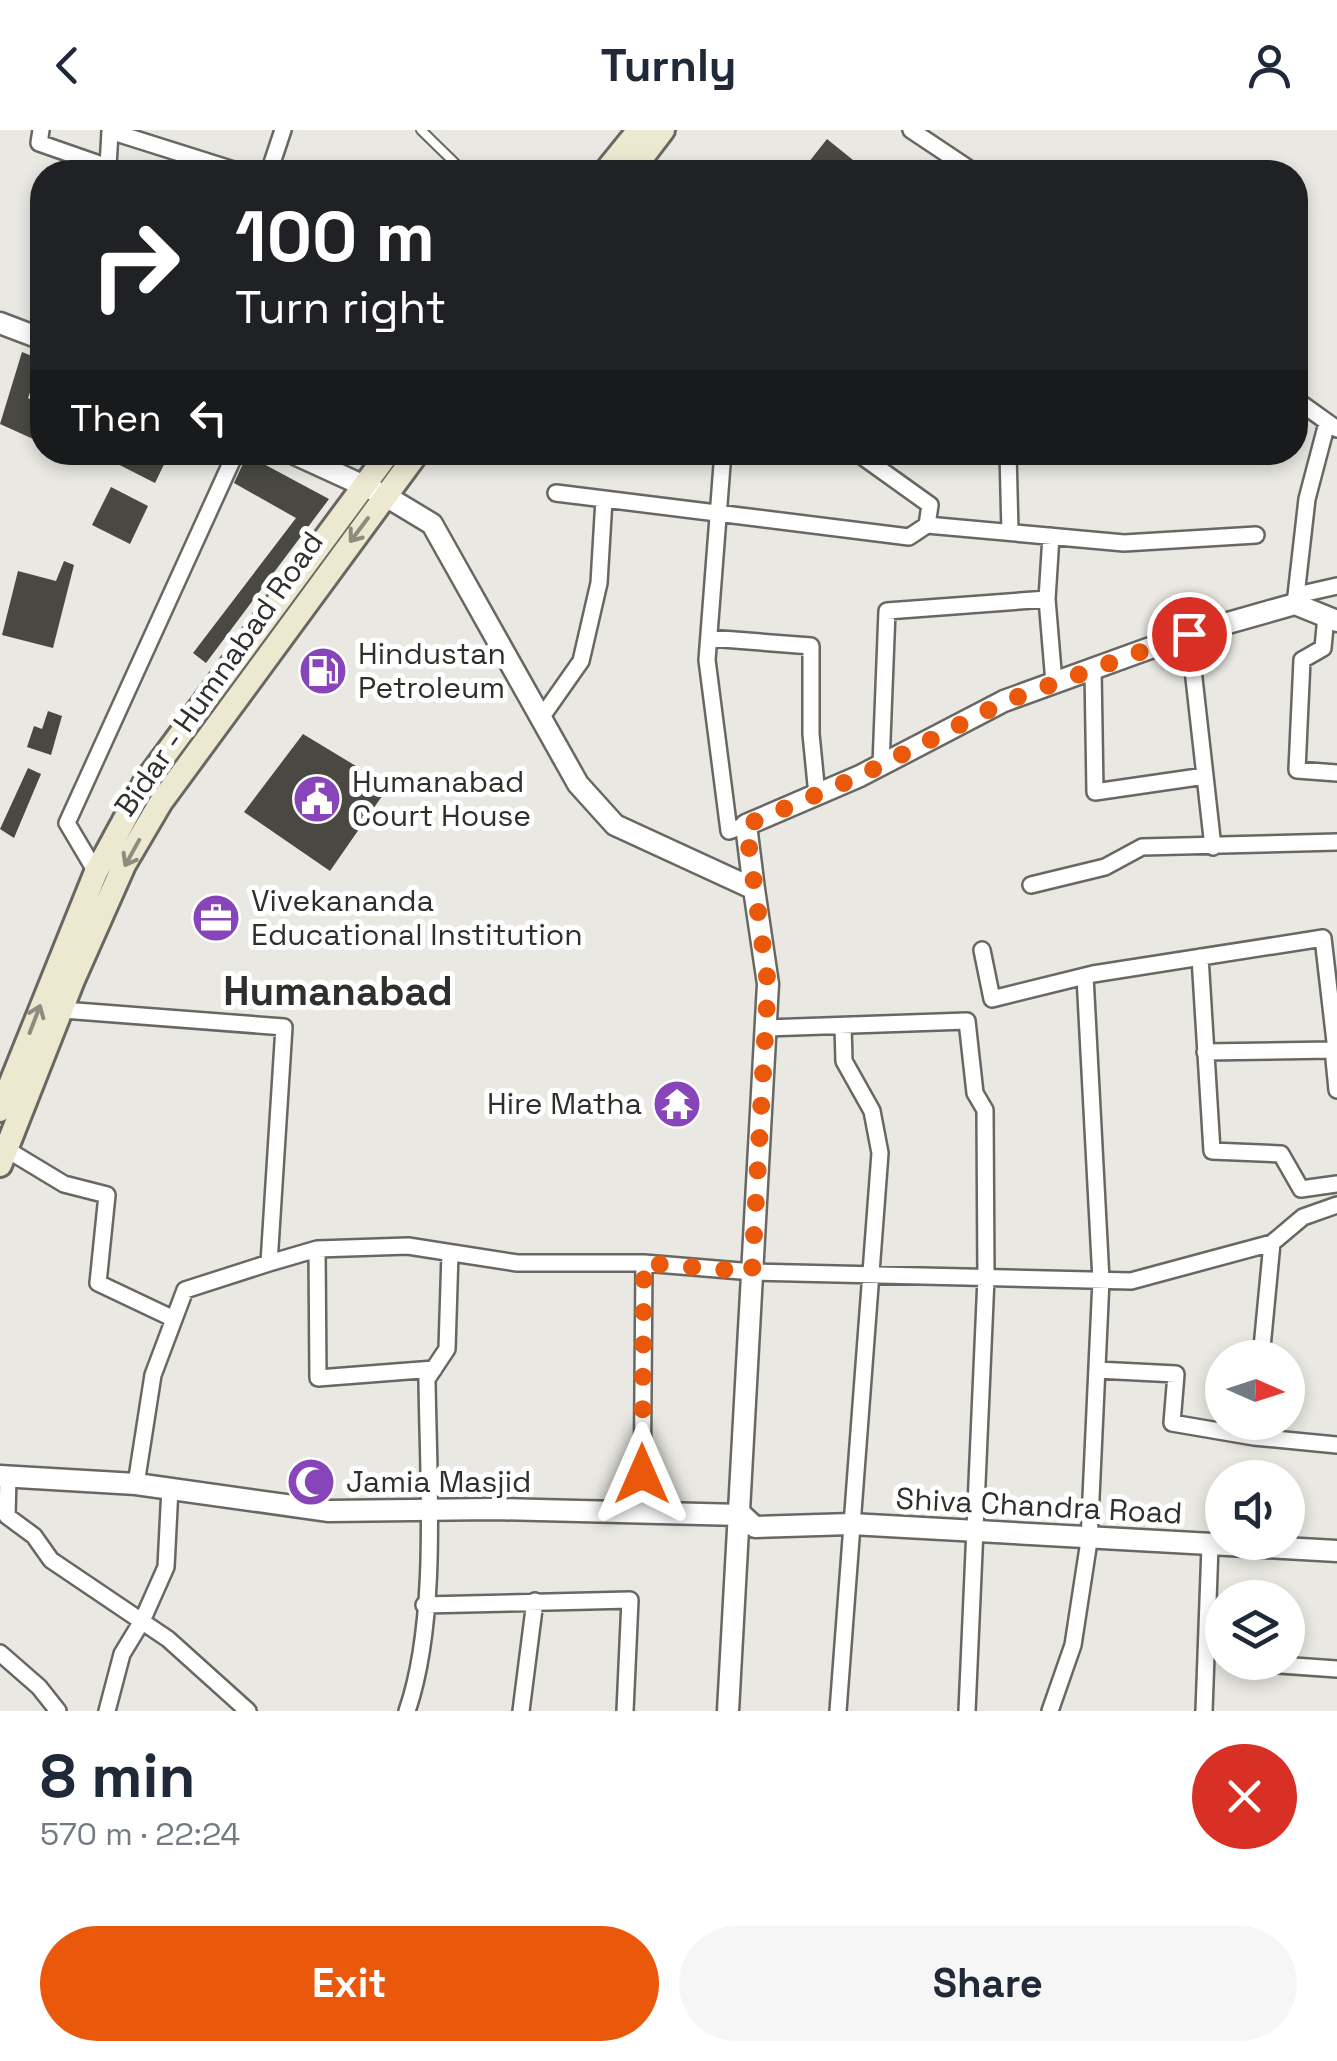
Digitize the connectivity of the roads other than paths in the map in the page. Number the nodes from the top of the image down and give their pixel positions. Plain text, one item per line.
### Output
1 (41, 130) edge
2 (110, 130) edge
3 (263, 130) edge
4 (420, 130) edge
5 (912, 130) edge
6 (653, 131) edge
7 (282, 133) edge
8 (82, 160) edge
9 (108, 160) edge
10 (203, 160) edge
11 (273, 160) edge
12 (451, 160) edge
13 (619, 160) edge
14 (638, 160) edge
15 (956, 160) edge
16 (0, 324) edge
17 (30, 335) edge
18 (1308, 409) edge
19 (1332, 426) edge
20 (230, 465) edge
21 (318, 465) edge
22 (384, 465) edge
23 (403, 465) edge
24 (722, 465) edge
25 (874, 465) edge
26 (1008, 465) edge
27 (374, 491) junction
28 (556, 492) dead end
29 (604, 498) junction
30 (716, 513) junction
31 (927, 524) junction
32 (1010, 532) junction
33 (1051, 536) junction
34 (1256, 536) dead end
35 (1337, 586) edge
36 (1047, 599) junction
37 (1295, 604) junction
38 (1331, 619) edge
39 (1189, 634) junction
40 (709, 638) junction
41 (1093, 669) junction
42 (1054, 683) junction
43 (540, 718) junction
44 (880, 765) junction
45 (1337, 773) edge
46 (1205, 776) junction
47 (817, 795) junction
48 (746, 825) junction
49 (1337, 842) edge
50 (1214, 847) junction
51 (96, 872) junction
52 (1031, 885) dead end
53 (754, 889) junction
54 (1330, 936) edge
55 (982, 950) dead end
56 (1200, 957) junction
57 (1085, 976) junction
58 (63, 1010) junction
59 (843, 1026) junction
60 (766, 1028) junction
61 (1206, 1052) junction
62 (1335, 1056) edge
63 (1337, 1090) edge
64 (0, 1110) edge
65 (3, 1157) edge
66 (1337, 1184) edge
67 (1337, 1205) edge
68 (1272, 1244) junction
69 (317, 1249) junction
70 (450, 1252) junction
71 (644, 1263) junction
72 (269, 1264) junction
73 (752, 1272) junction
74 (868, 1275) junction
75 (986, 1278) junction
76 (1101, 1280) junction
77 (174, 1319) junction
78 (1263, 1340) edge
79 (434, 1369) junction
80 (1097, 1370) junction
81 (1205, 1426) edge
82 (1305, 1439) edge
83 (1337, 1445) edge
84 (4, 1476) edge
85 (136, 1484) junction
86 (170, 1488) junction
87 (428, 1510) junction
88 (642, 1512) junction
89 (742, 1514) junction
90 (851, 1524) junction
91 (974, 1533) junction
92 (1089, 1541) junction
93 (1205, 1546) edge
94 (1305, 1549) edge
95 (1337, 1550) edge
96 (535, 1601) junction
97 (424, 1605) junction
98 (142, 1622) junction
99 (0, 1654) edge
100 (1305, 1666) edge
101 (1337, 1668) edge
102 (1210, 1680) edge
103 (58, 1711) edge
104 (107, 1711) edge
105 (248, 1711) edge
106 (407, 1711) edge
107 (521, 1711) edge
108 (625, 1711) edge
109 (728, 1711) edge
110 (838, 1711) edge
111 (967, 1711) edge
112 (1050, 1711) edge
113 (1204, 1711) edge

1 - 8 street
2 - 9 street
2 - 10 street
3 - 7 street
4 - 12 lane
5 - 15 street
6 - 13 main road
6 - 14 main road
7 - 11 street
16 - 17 street
18 - 19 street
19 - 37 street
20 - 51 street
21 - 27 street
22 - 27 main road, Bidar - Humnabad Road
23 - 27 main road, Bidar - Humnabad Road
24 - 30 street
25 - 31 street
26 - 32 street
27 - 43 street
27 - 51 main road, Bidar - Humnabad Road
27 -> 58 main road, Bidar - Humnabad Road
28 - 29 street
29 - 30 street
29 - 43 street
30 - 31 street
30 - 40 street
31 - 32 street
32 - 33 street
33 - 34 street
33 - 36 street
35 - 37 street
36 - 42 street
36 - 44 street
37 - 38 street
37 - 39 street
38 - 45 street
39 - 41 street
39 - 46 street
40 - 47 street
40 - 48 street
41 - 42 street
41 - 46 street
42 - 44 street
43 - 53 street
44 - 47 street
46 - 50 street
47 - 48 street
48 - 53 street
49 - 50 street
50 - 52 street
64 -> 51 main road, Bidar - Humnabad Road
53 - 60 street
54 - 56 street
54 - 62 street
55 - 57 street
56 - 57 street
56 - 61 street
57 - 76 street
58 - 65 main road, Bidar - Humnabad Road
58 - 72 street
59 - 60 street
59 - 74 street
59 - 75 street
60 - 73 street
61 - 62 street
61 - 66 street
62 - 63 street
65 - 77 street
67 - 68 street
68 - 76 street
68 - 78 street
69 - 70 street
69 - 72 street
69 - 79 street
70 - 71 street
70 - 79 street
71 - 73 street
71 - 88 street
72 - 77 street
73 - 74 street
73 - 89 street
74 - 75 street
74 - 90 street
75 - 76 street
75 - 91 street
76 - 80 street
77 - 85 street
79 - 87 street
80 - 81 street
80 - 92 street
82 - 83 street
84 - 85 street, Shiva Chandra Road
84 - 98 street
85 - 86 street, Shiva Chandra Road
86 - 87 street, Shiva Chandra Road
86 - 98 street
87 - 88 street, Shiva Chandra Road
87 - 97 street
88 - 89 street, Shiva Chandra Road
89 - 90 street, Shiva Chandra Road
89 - 109 street
90 - 91 street, Shiva Chandra Road
90 - 110 street
91 - 92 street, Shiva Chandra Road
91 - 111 street
92 - 93 street, Shiva Chandra Road
92 - 112 street
94 - 95 street, Shiva Chandra Road
96 - 97 street
96 - 107 street
96 - 108 street
97 - 106 street
98 - 104 street
98 - 105 street
99 - 103 street
100 - 101 street
102 - 113 street

